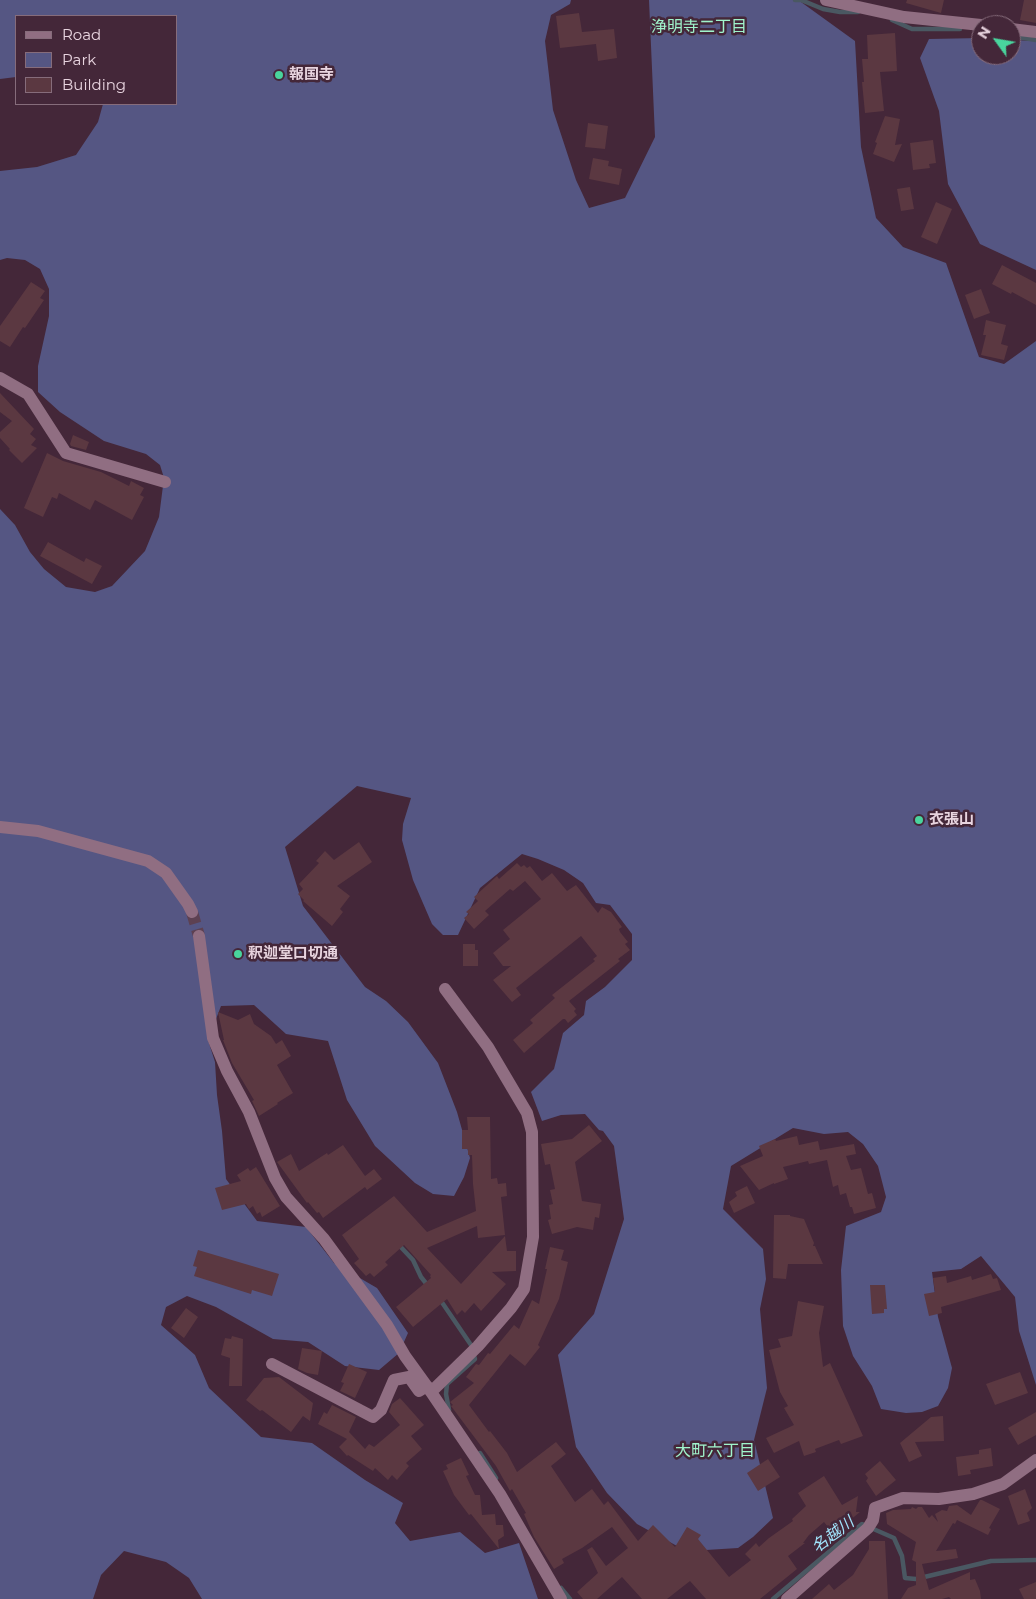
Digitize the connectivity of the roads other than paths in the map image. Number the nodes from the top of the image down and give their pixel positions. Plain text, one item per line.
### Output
1 (826, 0) edge
2 (971, 24) edge
3 (1021, 30) edge
4 (1036, 32) edge
5 (0, 378) edge
6 (165, 482) dead end
7 (0, 827) edge
8 (192, 912) tunnel mouth
9 (199, 936) tunnel mouth
10 (446, 989) dead end
11 (272, 1364) dead end
12 (429, 1389) junction
13 (1036, 1460) edge
14 (561, 1599) edge
15 (787, 1599) edge

1 - 2 street
3 - 4 street
5 - 6 street
7 - 8 street
9 - 12 street
10 - 12 street
11 - 12 street
12 - 14 street
13 - 15 street

